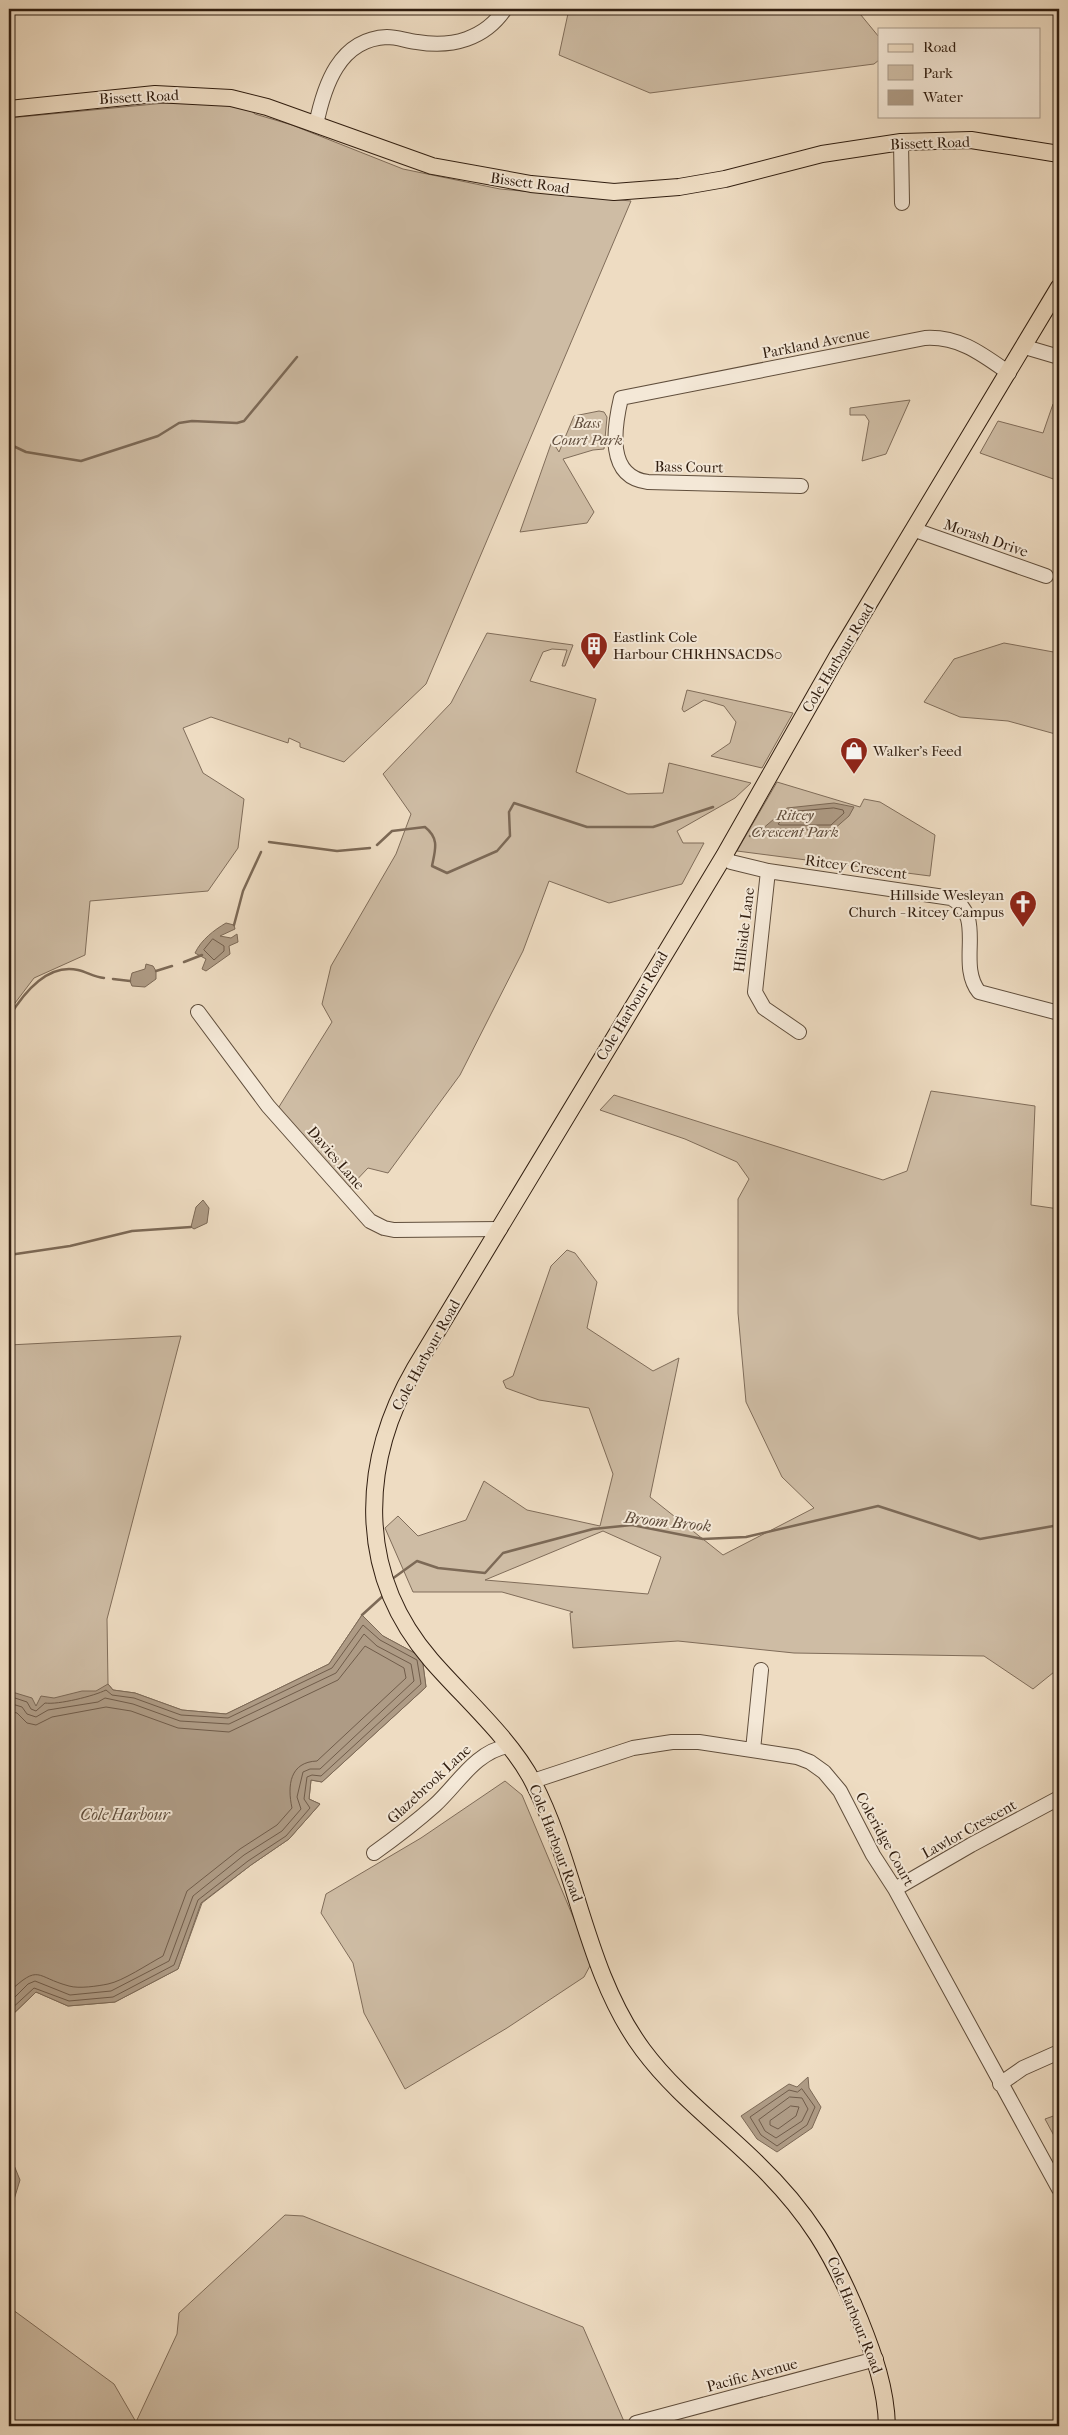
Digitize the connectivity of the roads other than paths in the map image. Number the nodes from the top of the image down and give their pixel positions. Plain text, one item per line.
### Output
1 (505, 9) edge
2 (9, 109) edge
3 (316, 125) junction
4 (901, 142) junction
5 (1059, 154) edge
6 (902, 203) dead end
7 (1059, 287) edge
8 (1025, 347) junction
9 (1059, 358) edge
10 (1010, 373) junction
11 (621, 398) joint
12 (801, 486) dead end
13 (915, 530) junction
14 (1046, 576) dead end
15 (724, 856) junction
16 (768, 871) junction
17 (198, 1012) dead end
18 (1059, 1013) edge
19 (798, 1032) dead end
20 (500, 1229) junction
21 (761, 1670) dead end
22 (508, 1746) junction
23 (753, 1750) junction
24 (533, 1781) junction
25 (1059, 1798) edge
26 (374, 1852) dead end
27 (895, 1889) junction
28 (1059, 2052) edge
29 (1000, 2084) junction
30 (1059, 2189) edge
31 (876, 2359) junction
32 (636, 2423) dead end
33 (888, 2426) edge

1 - 3 street
2 - 3 main road, Bissett Road
3 - 4 main road, Bissett Road
4 - 5 main road, Bissett Road
4 - 6 street
7 - 8 main road, Cole Harbour Road
8 - 9 street
8 - 10 main road, Cole Harbour Road
10 - 11 street, Parkland Avenue
10 - 13 main road, Cole Harbour Road
11 - 12 street, Bass Court
13 - 14 street, Morash Drive
13 - 15 main road, Cole Harbour Road
15 - 16 street, Ritcey Crescent
15 - 20 main road, Cole Harbour Road
16 - 18 street, Ritcey Crescent
16 - 19 street, Hillside Lane
17 - 20 street, Davies Lane
20 - 22 main road, Cole Harbour Road
21 - 23 street
22 - 24 main road, Cole Harbour Road
22 - 26 street, Glazebrook Lane
23 - 24 street, Coleridge Court
23 - 27 street, Coleridge Court
24 - 31 main road, Cole Harbour Road
25 - 27 street, Lawlor Crescent
27 - 29 street, Coleridge Court
28 - 29 street
29 - 30 street, Coleridge Court
31 - 32 street, Pacific Avenue
31 - 33 main road, Cole Harbour Road

